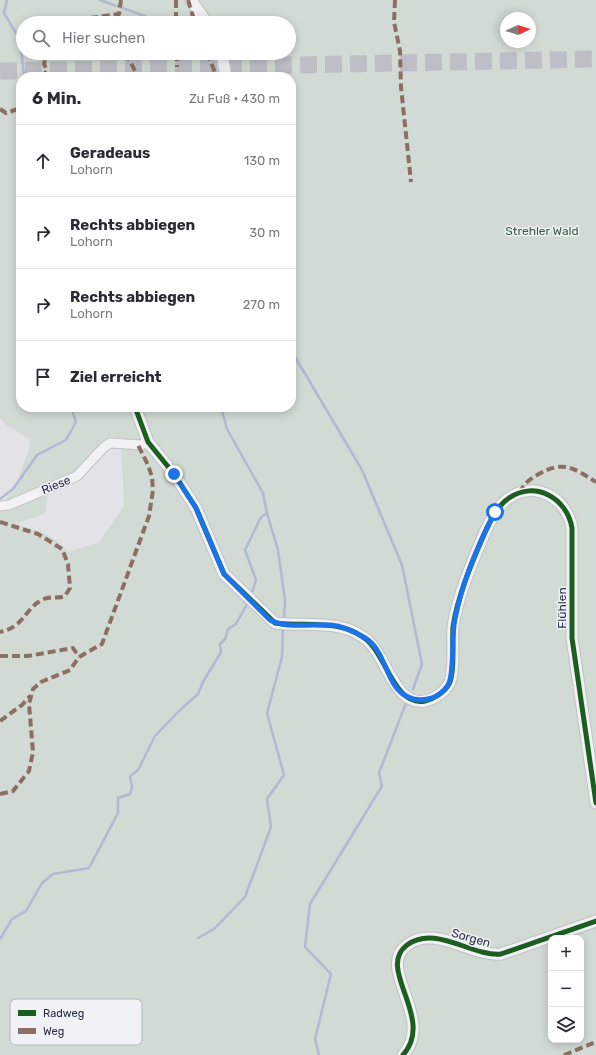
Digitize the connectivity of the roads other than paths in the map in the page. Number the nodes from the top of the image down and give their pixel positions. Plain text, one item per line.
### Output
1 (191, 0) edge
2 (202, 16) edge
3 (223, 60) edge
4 (225, 72) edge
5 (137, 412) edge
6 (148, 442) junction
7 (0, 506) edge
8 (596, 803) edge
9 (596, 921) edge
10 (403, 1055) edge

1 - 2 street
3 - 4 street
5 - 6 street
6 - 7 street, Riese
6 - 8 street, Flühlen
9 - 10 street, Sorgen

